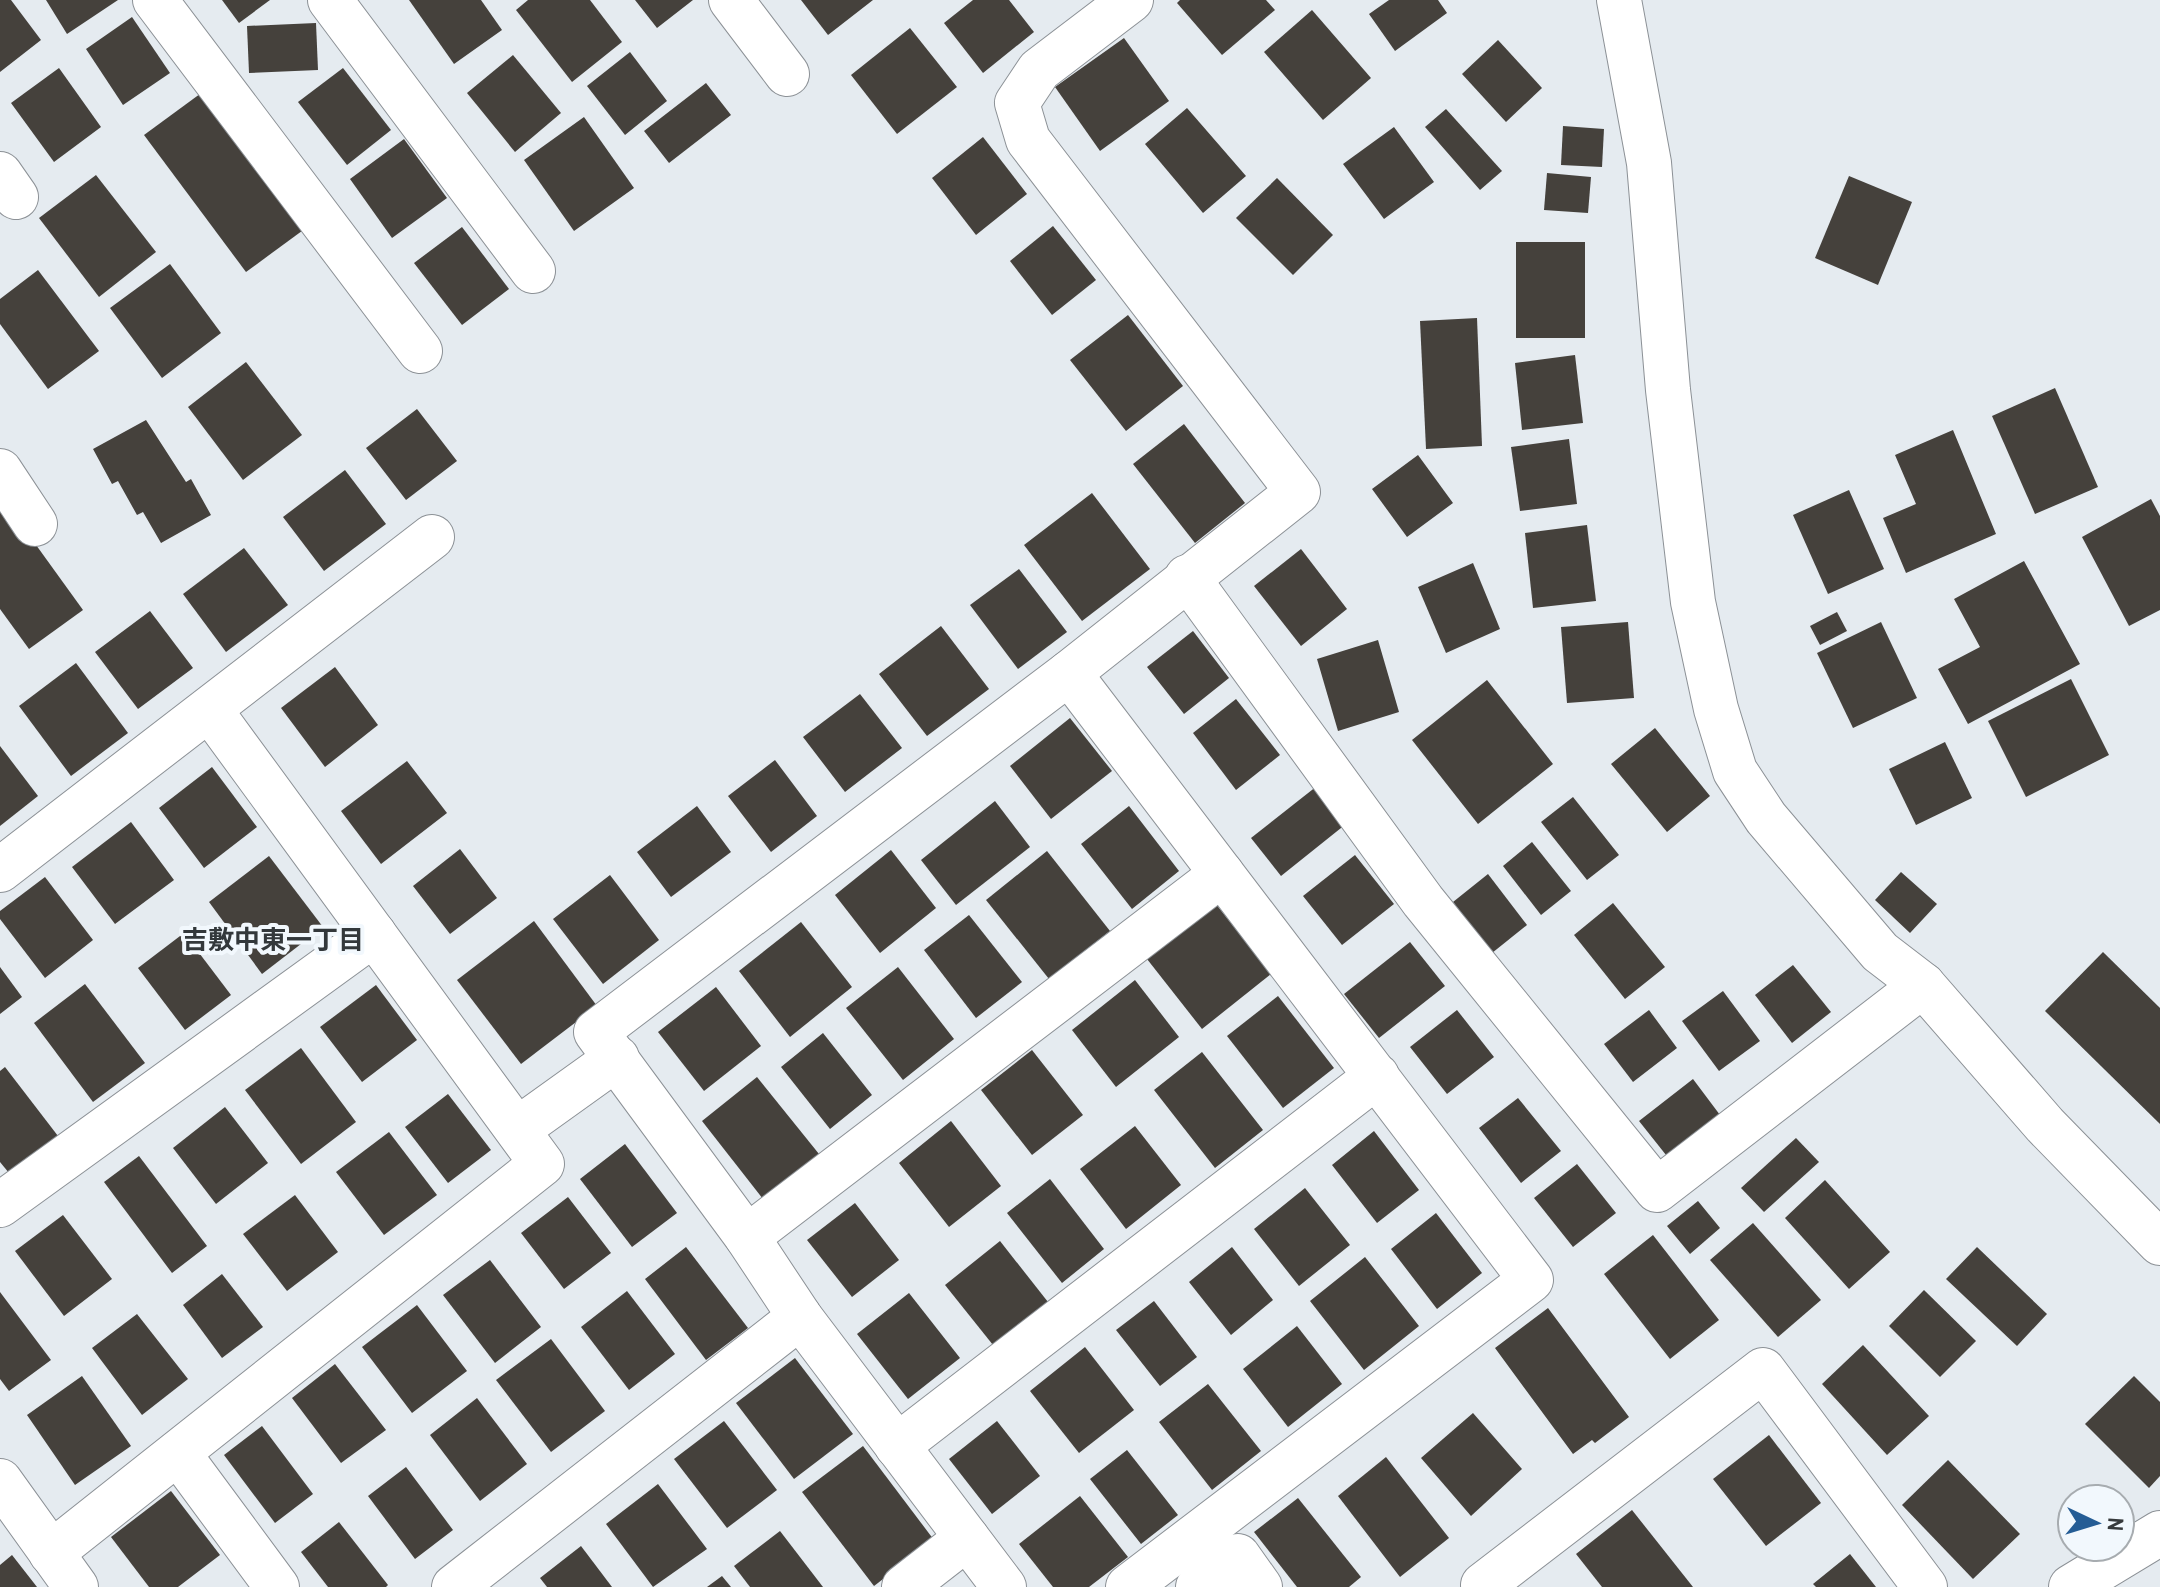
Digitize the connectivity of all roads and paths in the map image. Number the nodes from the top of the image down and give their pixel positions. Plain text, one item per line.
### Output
1 (155, 0) edge
2 (330, 0) edge
3 (731, 0) edge
4 (1131, 0) edge
5 (1619, 0) edge
6 (787, 74) dead end
7 (533, 271) dead end
8 (420, 351) dead end
9 (0, 471) edge
10 (35, 524) dead end
11 (432, 537) dead end
12 (1187, 577) junction
13 (1069, 673) junction
14 (210, 710) junction
15 (0, 870) edge
16 (1222, 874) junction
17 (374, 934) junction
18 (1923, 985) junction
19 (617, 1058) junction
20 (1377, 1076) junction
21 (518, 1129) junction
22 (0, 1205) edge
23 (747, 1237) junction
24 (2160, 1242) edge
25 (800, 1317) junction
26 (897, 1446) junction
27 (178, 1453) junction
28 (7, 1508) edge
29 (2160, 1533) edge
30 (967, 1538) junction
31 (63, 1570) edge
32 (1483, 1585) dead end
33 (277, 1587) edge
34 (454, 1587) edge
35 (904, 1587) edge
36 (1004, 1587) edge
37 (1128, 1587) edge
38 (1198, 1587) edge
39 (1260, 1587) edge
40 (1925, 1587) edge
41 (2071, 1587) edge

1 - 8 street
2 - 7 street
3 - 6 street
4 - 12 street
5 - 18 street
9 - 10 street
11 - 14 street
12 - 13 street
12 - 18 street
13 - 16 street
13 - 19 street
14 - 15 street
14 - 17 street
16 - 20 street
16 - 23 street
17 - 21 street
17 - 22 street
18 - 24 street
19 - 21 street
19 - 23 street
20 - 26 street
20 - 37 street
21 - 27 street
23 - 25 street
25 - 26 street
25 - 34 street
26 - 30 street
27 - 31 street
27 - 33 street
28 - 31 street
29 - 41 street
30 - 35 street
30 - 36 street
32 - 40 street
38 - 39 street

